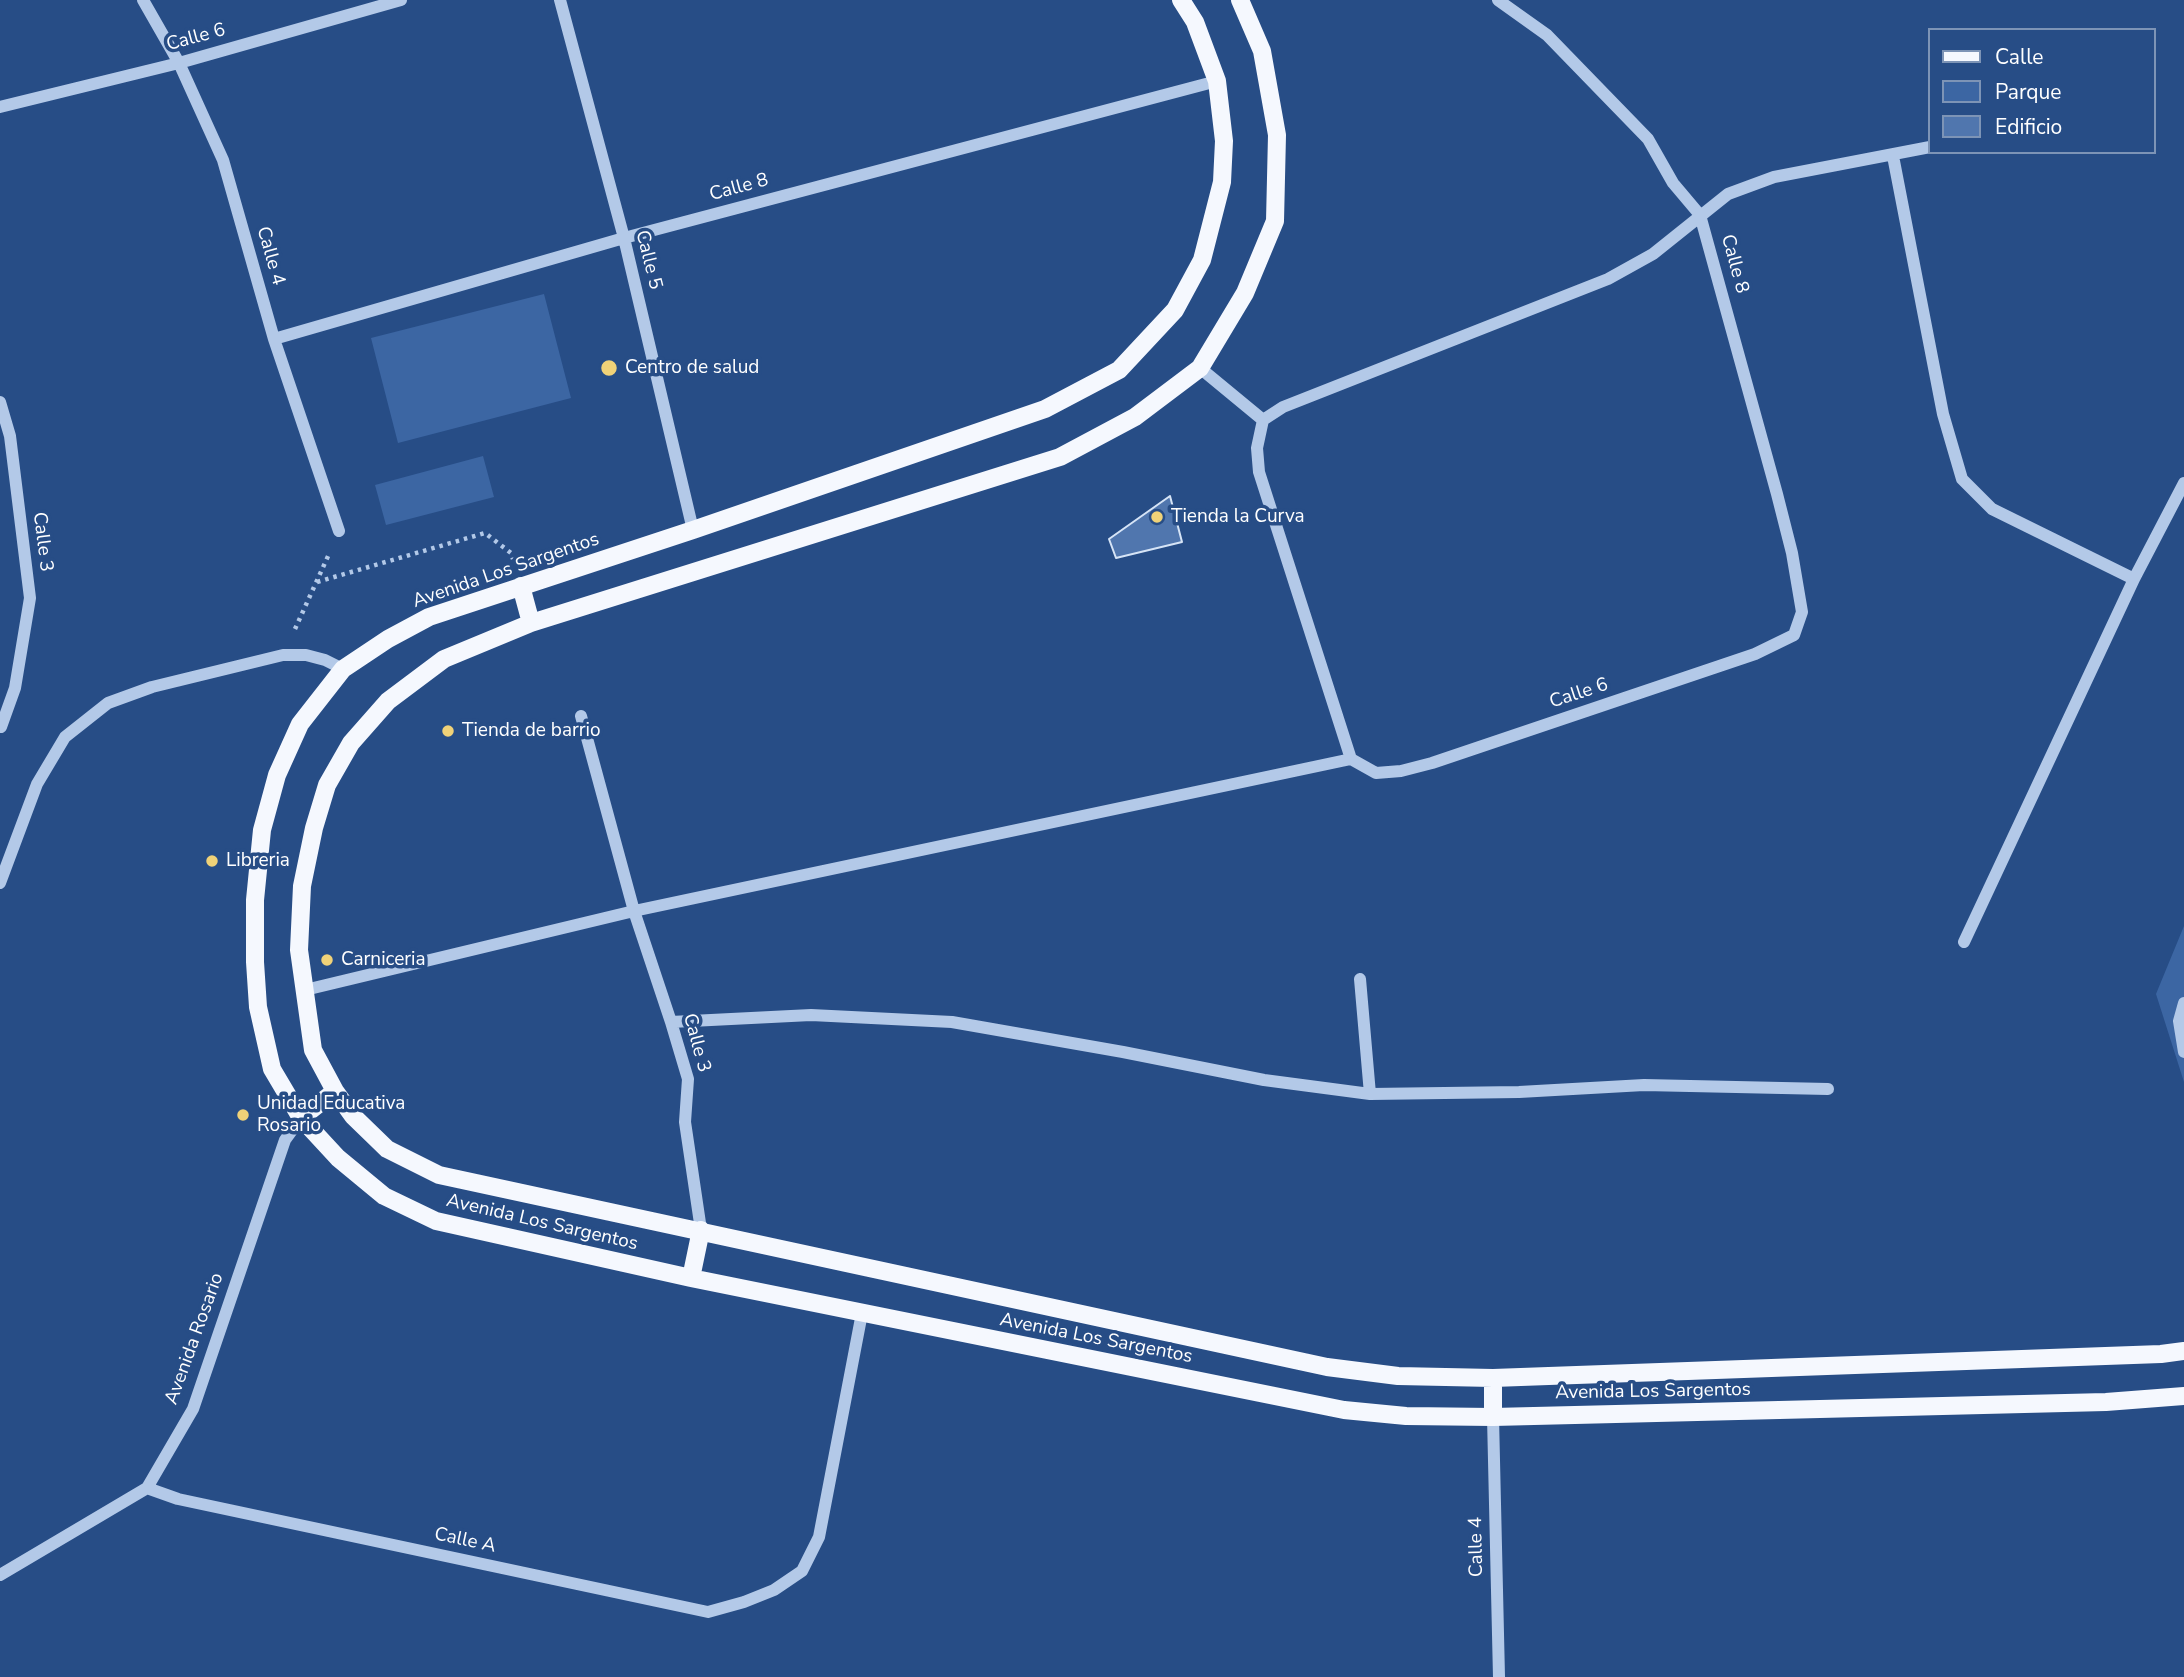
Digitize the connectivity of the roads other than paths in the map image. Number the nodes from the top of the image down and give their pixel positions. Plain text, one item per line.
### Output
1 (143, 0) edge
2 (401, 0) edge
3 (560, 0) edge
4 (1181, 0) edge
5 (1240, 0) edge
6 (1499, 0) edge
7 (178, 63) junction
8 (1217, 81) junction
9 (0, 107) edge
10 (1928, 147) edge
11 (1893, 156) junction
12 (1700, 215) junction
13 (624, 238) junction
14 (274, 340) junction
15 (1200, 368) junction
16 (0, 402) edge
17 (1264, 420) junction
18 (2184, 483) edge
19 (694, 530) junction
20 (339, 531) road end
21 (2134, 579) junction
22 (521, 586) junction
23 (1802, 612) joint
24 (531, 623) junction
25 (344, 669) junction
26 (581, 716) dead end
27 (1, 727) edge
28 (1351, 759) junction
29 (0, 883) edge
30 (634, 911) junction
31 (1964, 942) dead end
32 (1360, 979) dead end
33 (305, 990) junction
34 (2184, 1003) edge
35 (671, 1022) junction
36 (2184, 1052) edge
37 (1828, 1089) dead end
38 (335, 1091) junction
39 (1370, 1094) junction
40 (301, 1118) junction
41 (701, 1230) junction
42 (691, 1278) junction
43 (862, 1313) junction
44 (2184, 1351) edge
45 (1493, 1378) junction
46 (2184, 1396) edge
47 (1493, 1417) junction
48 (147, 1488) junction
49 (0, 1575) edge
50 (1499, 1677) edge

1 - 7 street, Calle 4
2 - 7 street, Calle 6
3 - 13 street, Calle 5
4 - 8 main road, Avenida Los Sargentos
5 - 15 main road, Avenida Los Sargentos
6 - 12 street, Calle 8
7 - 9 street, Calle 6
7 - 14 street, Calle 4
8 - 13 street, Calle 8
8 - 19 main road, Avenida Los Sargentos
10 - 11 street
11 - 12 street
11 - 21 street
12 - 17 street
12 - 23 street, Calle 8
13 - 14 street, Calle 8
13 - 19 street, Calle 5
14 - 20 street, Calle 4
15 - 17 street
15 - 24 main road, Avenida Los Sargentos
16 - 27 street, Calle 3
17 - 28 street
18 - 21 street
19 - 22 main road, Avenida Los Sargentos
21 - 31 street
22 - 24 main road
22 - 25 main road, Avenida Los Sargentos
23 - 28 street, Calle 6
24 - 33 main road, Avenida Los Sargentos
25 - 29 street
25 - 40 main road, Avenida Los Sargentos
26 - 30 street, Calle 3
28 - 30 street
30 - 33 street
30 - 35 street, Calle 3
32 - 39 street
33 - 38 main road, Avenida Los Sargentos
34 - 36 street
35 - 39 street
35 - 41 street, Calle 3
37 - 39 street
38 - 40 main road
38 - 41 main road, Avenida Los Sargentos
40 - 42 main road, Avenida Los Sargentos
40 - 48 street, Avenida Rosario
41 - 42 main road
41 - 45 main road, Avenida Los Sargentos
42 - 43 main road, Avenida Los Sargentos
43 - 47 main road, Avenida Los Sargentos
43 - 48 street, Calle A
44 - 45 main road, Avenida Los Sargentos
45 - 47 main road
46 - 47 main road, Avenida Los Sargentos
47 - 50 street, Calle 4
48 - 49 street, Avenida Rosario

